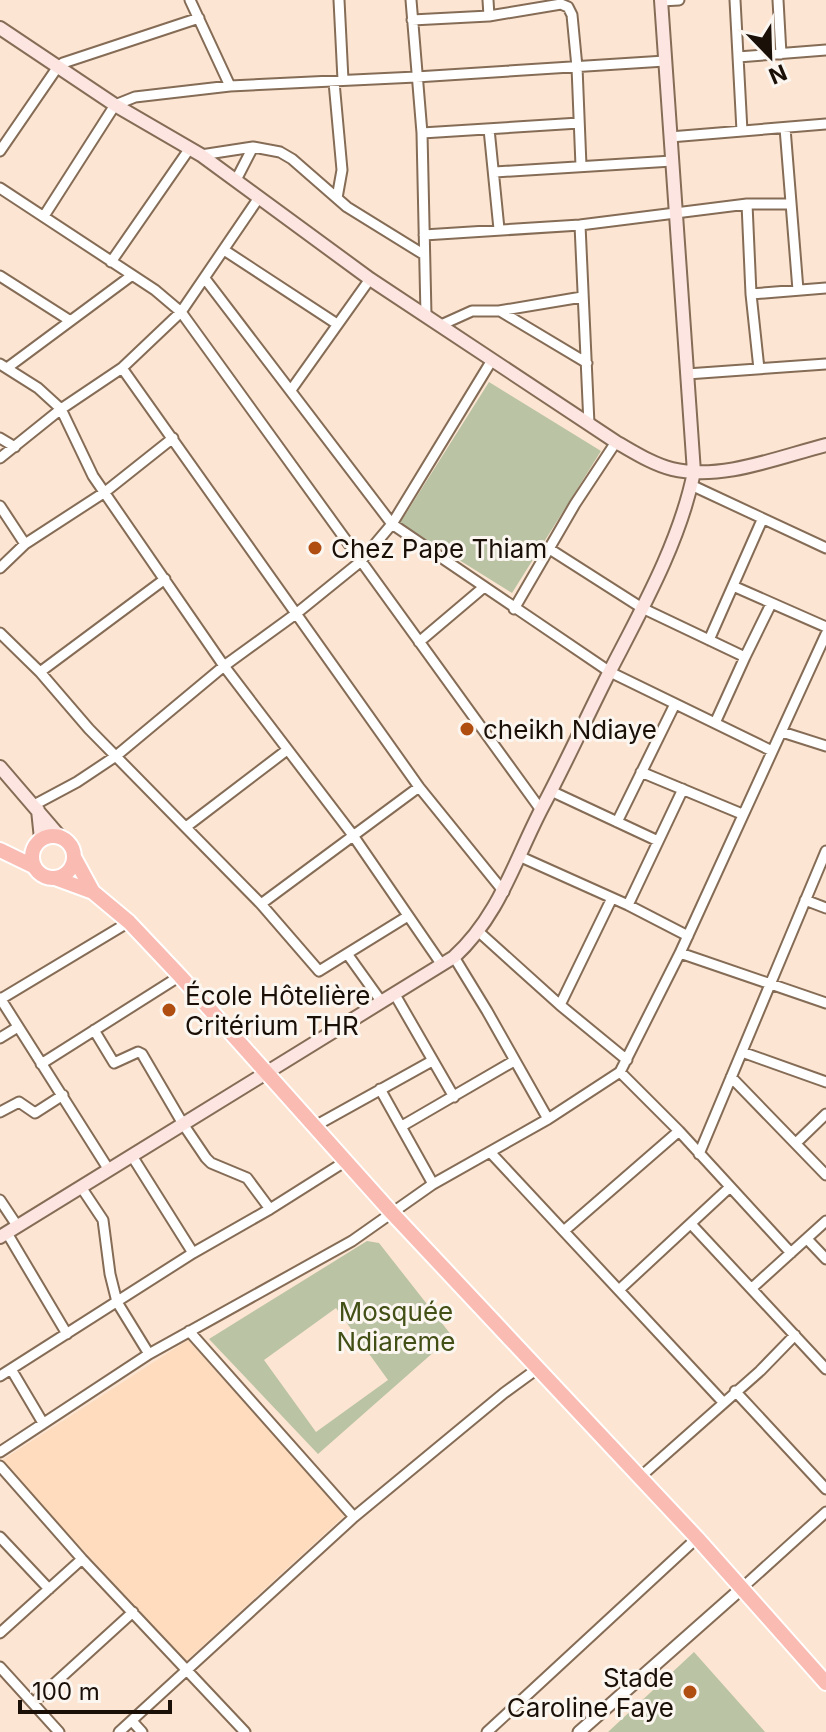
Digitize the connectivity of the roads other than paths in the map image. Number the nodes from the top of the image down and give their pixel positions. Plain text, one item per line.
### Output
1 (339, 0) edge
2 (411, 0) edge
3 (488, 0) edge
4 (679, 0) edge
5 (735, 0) edge
6 (778, 0) edge
7 (194, 1) edge
8 (661, 1) edge
9 (489, 16) junction
10 (199, 18) junction
11 (412, 20) junction
12 (1, 31) edge
13 (826, 50) edge
14 (781, 54) junction
15 (738, 57) junction
16 (665, 61) junction
17 (577, 67) junction
18 (57, 68) junction
19 (416, 77) junction
20 (338, 81) junction
21 (230, 86) junction
22 (115, 105) junction
23 (579, 123) junction
24 (826, 124) edge
25 (785, 128) junction
26 (489, 129) junction
27 (742, 131) junction
28 (422, 133) junction
29 (670, 137) junction
30 (253, 147) junction
31 (0, 151) edge
32 (196, 151) junction
33 (672, 161) junction
34 (581, 166) junction
35 (495, 172) junction
36 (236, 180) junction
37 (0, 188) edge
38 (337, 198) junction
39 (258, 199) junction
40 (747, 204) junction
41 (791, 204) junction
42 (677, 213) junction
43 (44, 216) junction
44 (580, 225) junction
45 (499, 229) junction
46 (424, 235) junction
47 (224, 250) junction
48 (423, 254) junction
49 (111, 262) junction
50 (0, 276) edge
51 (131, 276) junction
52 (370, 279) junction
53 (206, 280) junction
54 (826, 288) edge
55 (798, 290) junction
56 (751, 294) junction
57 (582, 297) junction
58 (499, 311) junction
59 (181, 312) junction
60 (426, 315) junction
61 (69, 320) junction
62 (337, 324) junction
63 (441, 325) junction
64 (492, 360) junction
65 (587, 363) junction
66 (826, 364) edge
67 (4, 366) edge
68 (122, 368) junction
69 (759, 369) junction
70 (687, 374) junction
71 (291, 390) junction
72 (61, 409) junction
73 (589, 424) junction
74 (0, 438) edge
75 (173, 438) junction
76 (616, 442) junction
77 (826, 445) edge
78 (15, 447) junction
79 (0, 458) edge
80 (693, 479) junction
81 (105, 492) junction
82 (0, 506) edge
83 (762, 520) junction
84 (392, 524) junction
85 (25, 544) junction
86 (548, 548) junction
87 (826, 548) edge
88 (360, 562) junction
89 (0, 568) edge
90 (165, 579) junction
91 (733, 586) junction
92 (484, 587) junction
93 (771, 604) junction
94 (642, 608) junction
95 (514, 609) junction
96 (297, 613) junction
97 (826, 627) edge
98 (0, 633) edge
99 (826, 634) edge
100 (709, 640) junction
101 (419, 642) junction
102 (745, 657) junction
103 (821, 658) edge
104 (224, 666) junction
105 (40, 672) junction
106 (610, 672) junction
107 (675, 704) junction
108 (715, 723) junction
109 (782, 732) junction
110 (826, 746) edge
111 (287, 750) junction
112 (772, 751) junction
113 (116, 756) junction
114 (0, 767) edge
115 (641, 772) junction
116 (419, 787) junction
117 (683, 789) junction
118 (551, 791) junction
119 (36, 807) junction
120 (541, 810) junction
121 (742, 814) junction
122 (617, 822) junction
123 (186, 827) junction
124 (352, 834) junction
125 (61, 838) junction
126 (658, 841) junction
127 (37, 844) junction
128 (3, 851) edge
129 (826, 851) edge
130 (74, 857) junction
131 (521, 857) junction
132 (33, 866) junction
133 (55, 878) junction
134 (93, 892) junction
135 (504, 892) junction
136 (612, 898) junction
137 (805, 900) junction
138 (261, 904) junction
139 (628, 905) junction
140 (826, 908) edge
141 (408, 916) junction
142 (129, 922) junction
143 (479, 932) junction
144 (688, 936) junction
145 (680, 953) junction
146 (348, 955) junction
147 (454, 957) junction
148 (442, 965) junction
149 (180, 976) junction
150 (771, 984) junction
151 (394, 993) junction
152 (0, 998) edge
153 (381, 1001) junction
154 (826, 1003) edge
155 (560, 1005) junction
156 (18, 1027) junction
157 (94, 1030) junction
158 (0, 1038) edge
159 (742, 1052) junction
160 (627, 1060) junction
161 (432, 1061) junction
162 (514, 1061) junction
163 (41, 1064) junction
164 (267, 1072) junction
165 (620, 1072) junction
166 (731, 1077) junction
167 (826, 1082) edge
168 (380, 1089) junction
169 (63, 1095) junction
170 (454, 1097) junction
171 (0, 1112) edge
172 (826, 1114) edge
173 (548, 1119) junction
174 (183, 1124) junction
175 (315, 1126) junction
176 (402, 1126) junction
177 (679, 1131) junction
178 (796, 1143) junction
179 (490, 1152) junction
180 (699, 1154) junction
181 (132, 1156) junction
182 (346, 1161) junction
183 (109, 1170) junction
184 (826, 1175) edge
185 (433, 1184) junction
186 (81, 1187) junction
187 (730, 1187) junction
188 (0, 1200) edge
189 (270, 1209) junction
190 (392, 1213) junction
191 (826, 1221) edge
192 (691, 1224) junction
193 (565, 1230) junction
194 (8, 1232) edge
195 (807, 1239) junction
196 (193, 1253) junction
197 (791, 1253) junction
198 (826, 1259) edge
199 (752, 1288) junction
200 (620, 1289) junction
201 (117, 1302) junction
202 (189, 1331) junction
203 (67, 1334) junction
204 (795, 1335) junction
205 (149, 1354) junction
206 (11, 1369) junction
207 (537, 1369) junction
208 (826, 1369) edge
209 (0, 1376) edge
210 (735, 1391) junction
211 (723, 1402) junction
212 (43, 1423) junction
213 (0, 1452) edge
214 (0, 1466) edge
215 (639, 1478) junction
216 (826, 1489) edge
217 (826, 1512) edge
218 (354, 1517) junction
219 (0, 1537) edge
220 (697, 1538) junction
221 (82, 1559) junction
222 (742, 1588) junction
223 (49, 1589) junction
224 (133, 1612) junction
225 (0, 1633) edge
226 (0, 1667) edge
227 (188, 1671) junction
228 (826, 1683) edge
229 (33, 1703) junction
230 (132, 1721) junction
231 (490, 1731) edge
232 (59, 1732) edge
233 (119, 1732) edge
234 (142, 1732) edge
235 (245, 1732) edge
236 (579, 1732) edge

1 - 20 street
2 - 11 street
3 - 9 street
4 - 8 street
5 - 15 street
6 - 14 street
7 - 10 street
8 - 16 main road
9 - 11 street
9 - 17 street
10 - 18 street
10 - 21 street
11 - 19 street
12 - 18 main road
13 - 14 street
14 - 15 street
15 - 27 street
16 - 17 street
16 - 29 main road
17 - 19 street
17 - 23 street
18 - 22 main road
18 - 31 street
19 - 20 street
19 - 28 street
20 - 21 street
20 - 38 street
21 - 22 street
22 - 32 main road
22 - 43 street
23 - 26 street
23 - 34 street
24 - 25 street
25 - 27 street
25 - 41 street
26 - 28 street
26 - 35 street
27 - 29 street
28 - 46 street
29 - 33 main road
30 - 32 street
30 - 36 street
30 - 38 street
32 - 36 main road
32 - 49 street
33 - 34 street
33 - 42 main road
34 - 35 street
35 - 45 street
36 - 39 main road
37 - 43 street
38 - 48 street
39 - 47 street
39 - 52 main road
40 - 41 street
40 - 42 street
40 - 56 street
41 - 55 street
42 - 44 street
42 - 70 main road
43 - 49 street
44 - 45 street
44 - 57 street
45 - 46 street
46 - 48 street
47 - 53 street
47 - 62 street
48 - 60 street
49 - 51 street
50 - 61 street
51 - 59 street
51 - 61 street
52 - 60 main road
52 - 62 street
53 - 59 street
53 - 71 street
54 - 55 street
55 - 56 street
56 - 69 street
57 - 58 street
57 - 65 street
58 - 63 street
58 - 65 street
59 - 68 street
59 - 88 street
60 - 63 main road
61 - 67 street
62 - 71 street
63 - 64 main road
64 - 73 main road
64 - 84 street
65 - 73 street
66 - 69 street
67 - 72 street
68 - 72 street
68 - 75 street
69 - 70 street
70 - 80 main road
71 - 84 street
72 - 78 street
72 - 81 street
73 - 76 main road
74 - 78 street
75 - 81 street
75 - 96 street
76 - 80 main road
76 - 86 street
77 - 80 main road
78 - 79 street
80 - 83 street
80 - 94 main road
81 - 85 street
81 - 90 street
82 - 85 street
83 - 87 street
83 - 91 street
84 - 88 street
84 - 92 street
85 - 89 street
86 - 94 street
86 - 95 street
88 - 96 street
88 - 101 street
90 - 104 street
90 - 105 street
91 - 93 street
91 - 100 street
92 - 95 street
92 - 101 street
93 - 97 street
93 - 102 street
94 - 100 street
94 - 106 main road
95 - 106 street
96 - 104 street
96 - 116 street
98 - 105 street
99 - 103 street
100 - 102 street
101 - 120 street
102 - 108 street
103 - 109 street
104 - 111 street
104 - 113 street
105 - 113 street
106 - 107 street
106 - 118 main road
107 - 108 street
107 - 115 street
108 - 112 street
109 - 110 street
109 - 112 street
111 - 123 street
111 - 124 street
112 - 121 street
113 - 119 street
113 - 123 street
114 - 119 main road
115 - 117 street
115 - 122 street
116 - 124 street
116 - 135 street
117 - 121 street
117 - 126 street
118 - 120 main road
118 - 122 street
119 - 125 main road
119 - 127 main road
120 - 131 main road
121 - 144 street
122 - 126 street
123 - 138 street
124 - 138 street
124 - 141 street
125 - 127 highway
125 - 130 highway
126 - 139 street
127 - 128 highway
127 - 132 highway
128 - 132 highway
129 - 137 street
130 - 133 highway
130 - 134 highway
131 - 135 main road
131 - 136 street
132 - 133 highway
133 - 134 highway
134 - 142 highway
135 - 143 main road
136 - 139 street
136 - 155 street
137 - 140 street
137 - 150 street
138 - 146 street
139 - 144 street
141 - 146 street
141 - 148 street
142 - 149 highway
142 - 152 street
143 - 147 main road
143 - 155 street
144 - 145 street
145 - 150 street
145 - 160 street
146 - 153 street
147 - 148 main road
147 - 162 street
148 - 151 main road
149 - 157 street
149 - 164 highway
150 - 154 street
150 - 159 street
151 - 153 main road
151 - 161 street
152 - 156 street
153 - 164 main road
155 - 160 street
156 - 158 street
156 - 163 street
157 - 163 street
157 - 174 street
159 - 166 street
159 - 167 street
160 - 165 street
161 - 168 street
161 - 170 street
162 - 170 street
162 - 173 street
163 - 169 street
164 - 174 main road
164 - 175 highway
165 - 173 street
165 - 177 street
166 - 178 street
166 - 180 street
168 - 175 street
168 - 176 street
169 - 171 street
169 - 183 street
170 - 176 street
172 - 178 street
173 - 179 street
174 - 181 main road
174 - 189 street
175 - 182 highway
176 - 185 street
177 - 180 street
177 - 193 street
178 - 184 street
179 - 185 street
179 - 193 street
180 - 187 street
181 - 183 main road
181 - 196 street
182 - 189 street
182 - 190 highway
183 - 186 main road
185 - 190 street
186 - 194 main road
186 - 201 street
187 - 192 street
187 - 197 street
188 - 194 street
189 - 196 street
190 - 202 street
190 - 207 highway
191 - 195 street
192 - 199 street
192 - 200 street
193 - 200 street
194 - 203 street
195 - 197 street
195 - 198 street
196 - 201 street
197 - 199 street
199 - 204 street
200 - 211 street
201 - 203 street
201 - 205 street
202 - 205 street
202 - 218 street
203 - 206 street
204 - 208 street
204 - 210 street
205 - 212 street
206 - 209 street
206 - 212 street
207 - 215 highway
207 - 218 street
210 - 211 street
210 - 216 street
211 - 215 street
212 - 213 street
214 - 221 street
215 - 220 highway
217 - 222 street
218 - 227 street
219 - 223 street
220 - 222 highway
220 - 231 street
221 - 223 street
221 - 224 street
222 - 228 highway
222 - 236 street
223 - 225 street
224 - 227 street
224 - 229 street
226 - 229 street
227 - 230 street
227 - 235 street
229 - 232 street
230 - 233 street
230 - 234 street

